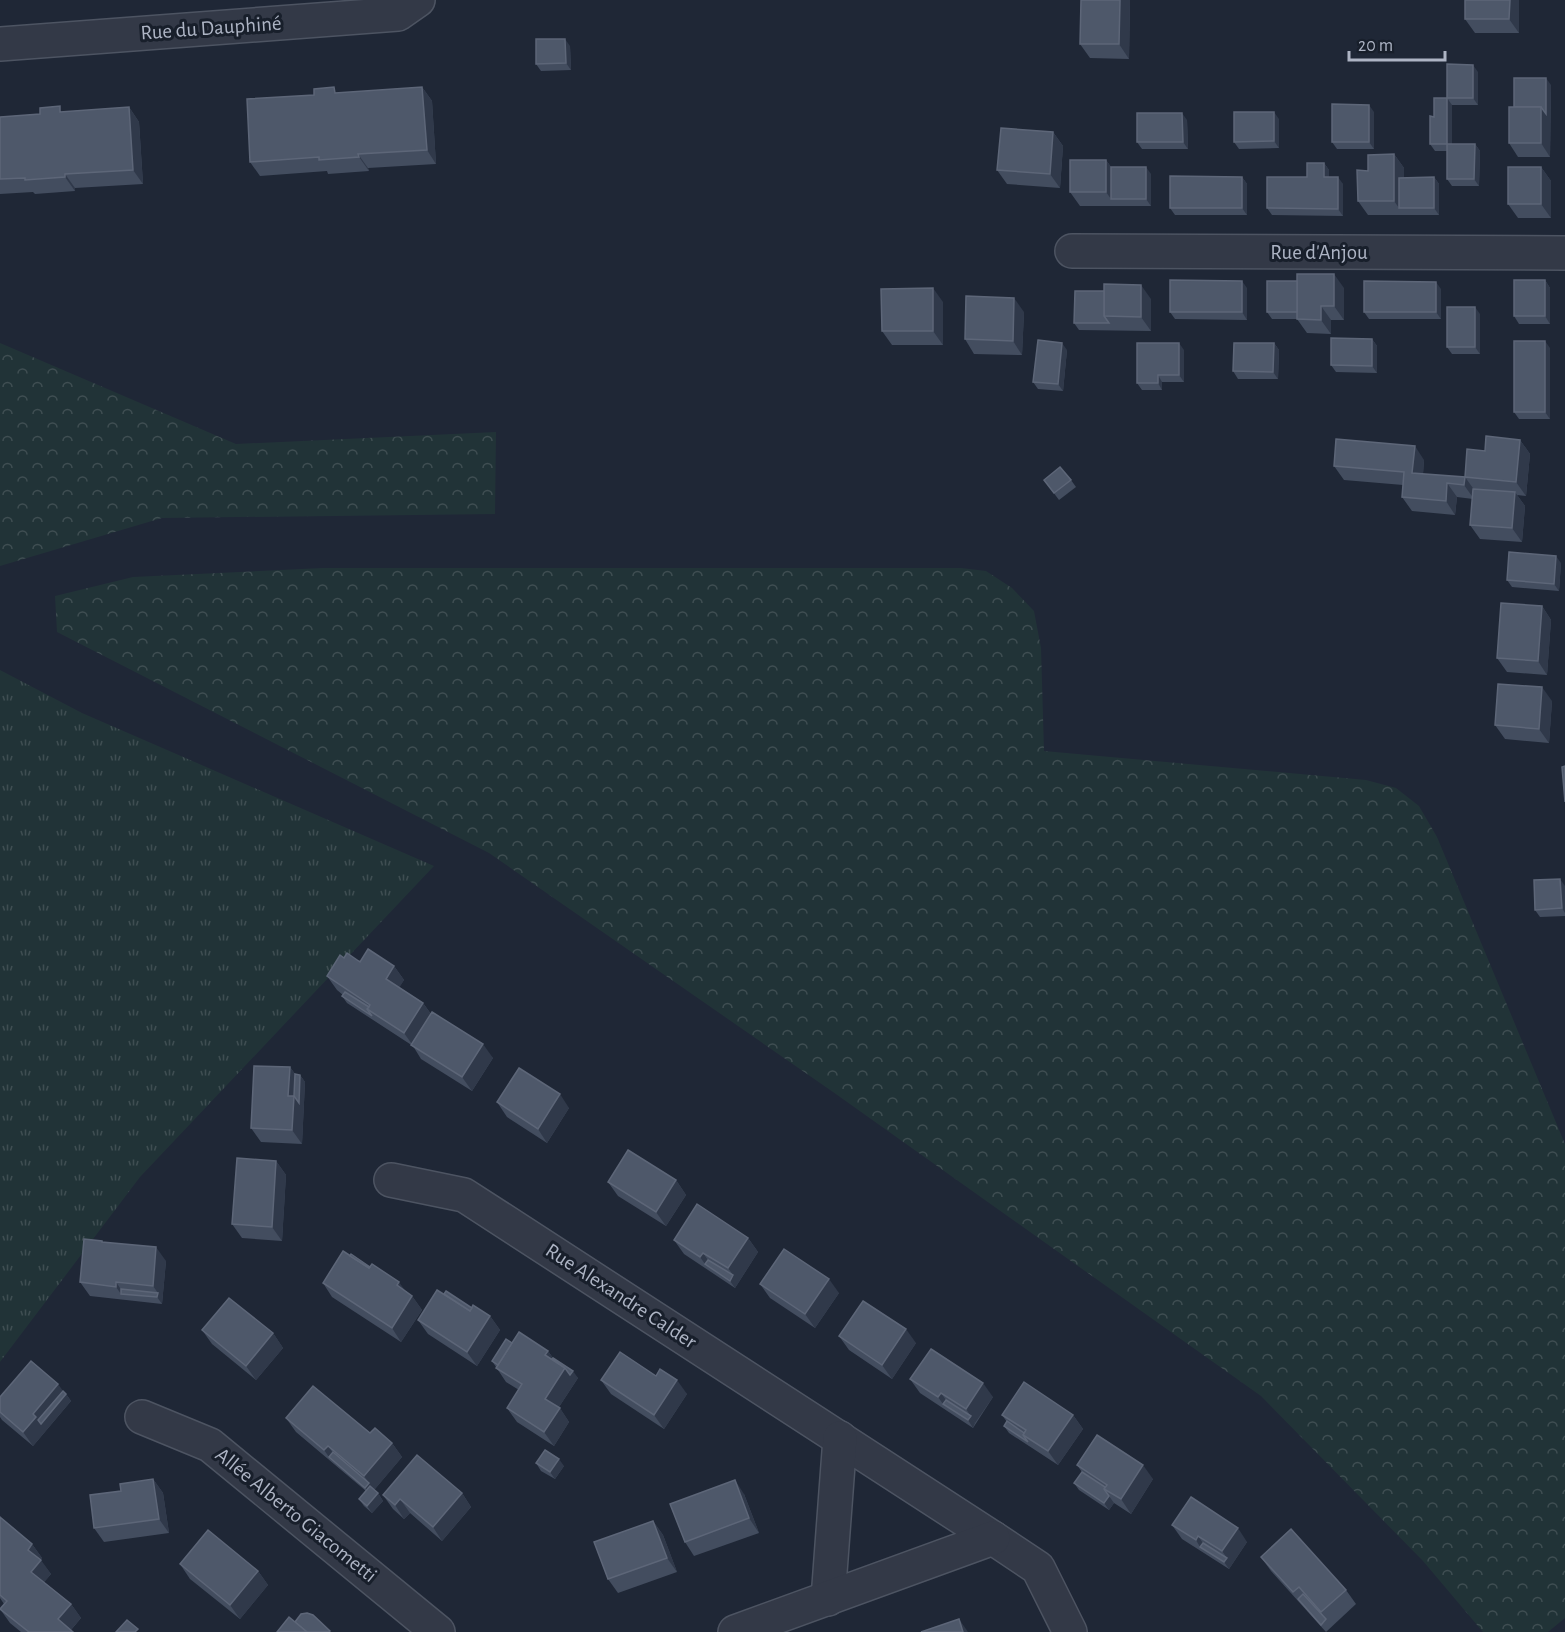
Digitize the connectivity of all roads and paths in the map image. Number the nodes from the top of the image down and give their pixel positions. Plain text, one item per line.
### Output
1 (418, 0) edge
2 (0, 44) edge
3 (1072, 251) dead end
4 (1565, 253) edge
5 (391, 1180) dead end
6 (142, 1417) dead end
7 (840, 1438) junction
8 (993, 1538) junction
9 (828, 1599) junction
10 (438, 1632) edge
11 (735, 1632) edge
12 (1070, 1632) edge

1 - 2 street, Rue du Dauphiné
3 - 4 street, Rue d'Anjou
5 - 7 street, Rue Alexandre Calder
6 - 10 street, Allée Alberto Giacometti
7 - 8 street, Rue Alexandre Calder
7 - 9 street
8 - 9 street
8 - 12 street, Rue Alexandre Calder
9 - 11 street

